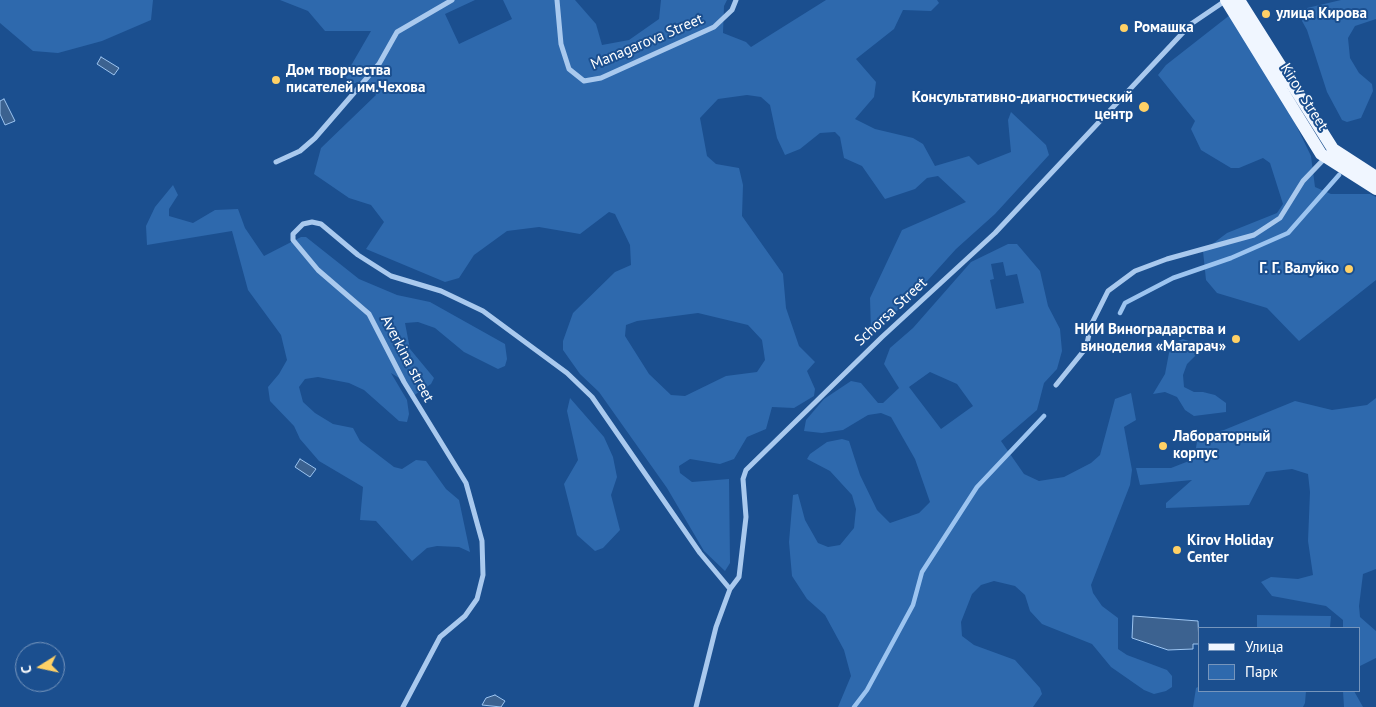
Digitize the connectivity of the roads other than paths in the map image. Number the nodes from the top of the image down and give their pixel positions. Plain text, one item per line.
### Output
1 (452, 0) edge
2 (557, 0) edge
3 (736, 0) edge
4 (1226, 0) edge
5 (1239, 0) edge
6 (1329, 153) junction
7 (276, 162) dead end
8 (1376, 177) edge
9 (1376, 189) edge
10 (1056, 385) dead end
11 (730, 589) junction
12 (402, 707) edge
13 (696, 707) edge

1 - 7 street
2 - 3 street, Managarova Street
4 - 6 main road, Kirov Street
4 - 11 street, Schorsa Street
5 - 6 main road, Kirov Street
6 - 8 main road, Kirov Street
6 - 9 main road, Kirov Street
6 - 10 street
11 - 12 street, Averkina street
11 - 13 street, Schorsa Street

